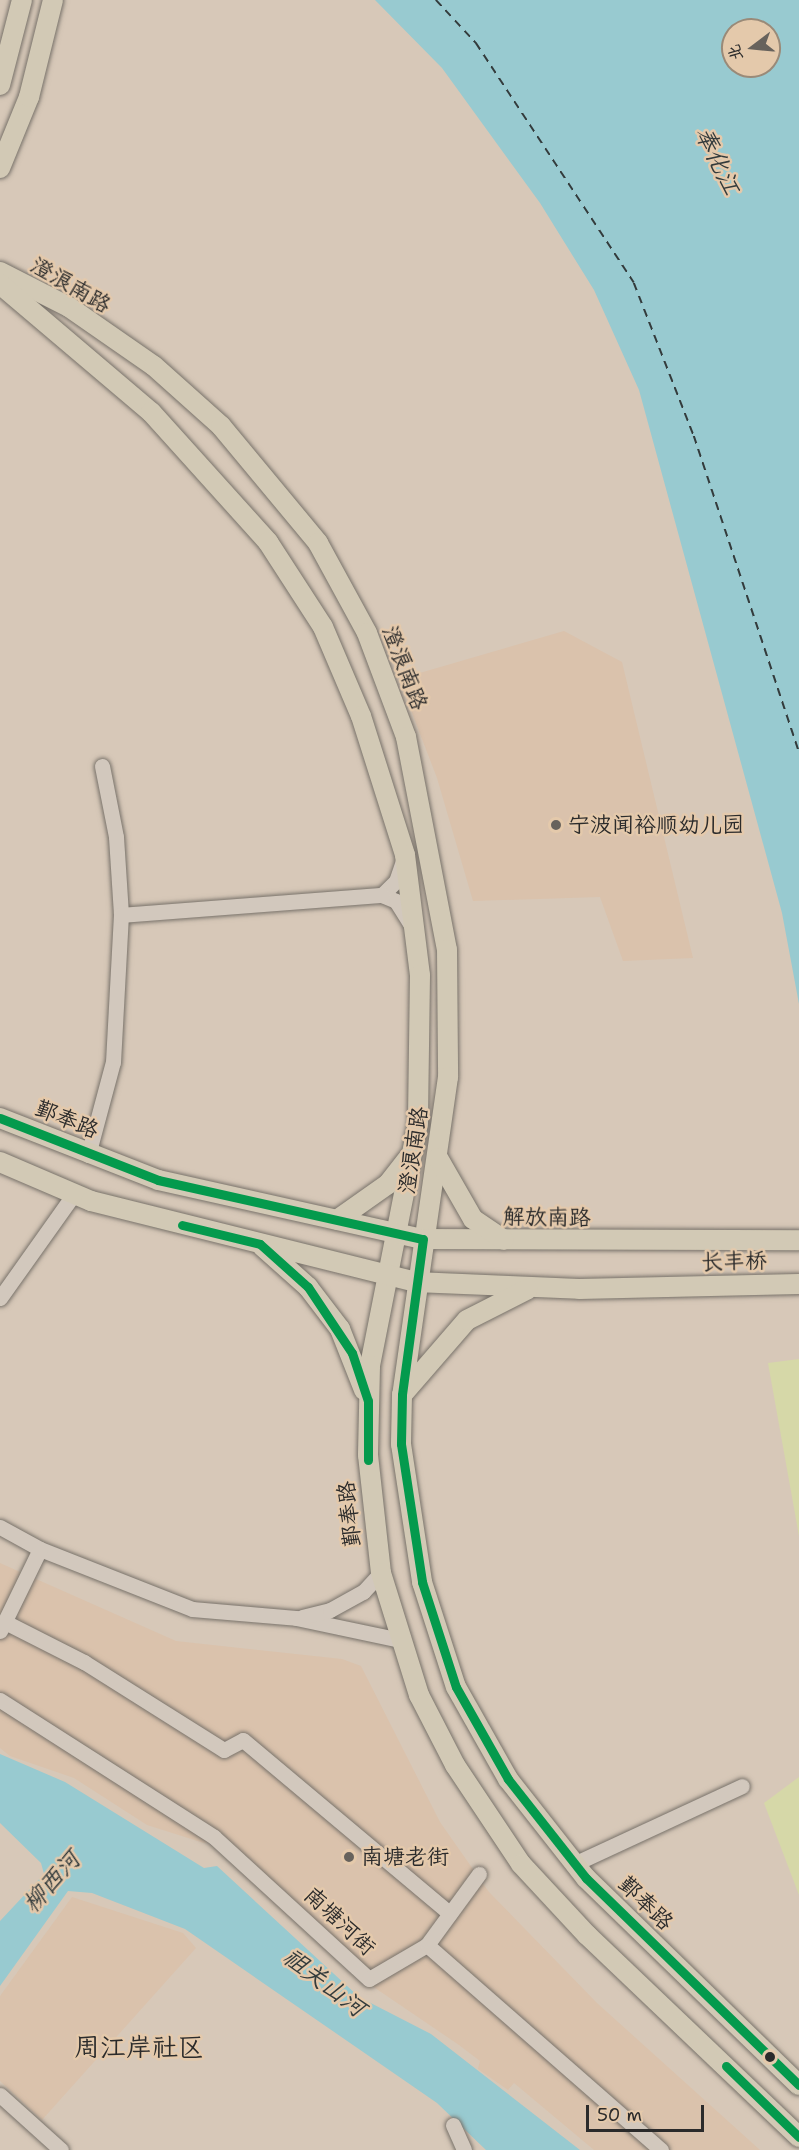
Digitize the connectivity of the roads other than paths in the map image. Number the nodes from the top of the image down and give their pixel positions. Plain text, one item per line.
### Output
1 (22, 0) edge
2 (53, 0) edge
3 (0, 85) edge
4 (0, 168) edge
5 (0, 272) edge
6 (0, 284) edge
7 (102, 766) dead end
8 (405, 855) junction
9 (382, 895) junction
10 (121, 915) junction
11 (414, 931) junction
12 (0, 1118) edge
13 (411, 1154) junction
14 (88, 1155) junction
15 (438, 1158) junction
16 (0, 1162) edge
17 (74, 1194) junction
18 (337, 1220) junction
19 (395, 1233) junction
20 (423, 1239) junction
21 (504, 1240) junction
22 (799, 1240) edge
23 (260, 1244) junction
24 (670, 1244) joint
25 (388, 1275) junction
26 (415, 1281) junction
27 (799, 1284) edge
28 (532, 1287) junction
29 (0, 1298) edge
30 (402, 1395) junction
31 (368, 1401) junction
32 (0, 1527) edge
33 (40, 1549) junction
34 (381, 1573) junction
35 (296, 1618) junction
36 (3, 1627) edge
37 (400, 1640) junction
38 (0, 1700) edge
39 (742, 1786) dead end
40 (574, 1864) junction
41 (479, 1874) dead end
42 (450, 1914) junction
43 (427, 1946) junction
44 (799, 2085) edge
45 (0, 2096) edge
46 (453, 2125) dead end
47 (799, 2137) edge
48 (61, 2150) edge
49 (464, 2150) edge
50 (661, 2150) edge

1 - 3 main road
2 - 4 main road
5 - 15 main road, 澄浪南路
6 - 8 main road, 澄浪南路
7 - 10 street
8 - 9 street
8 - 11 main road, 澄浪南路
9 - 10 street
9 - 11 street
10 - 14 street
11 - 13 main road, 澄浪南路
12 - 14 main road, 鄞奉路
13 - 18 main road
13 - 19 main road, 澄浪南路
14 - 18 main road, 鄞奉路
15 - 20 main road, 澄浪南路
15 - 21 main road
16 - 17 main road
17 - 23 main road
17 - 29 street
18 - 19 main road, 鄞奉路
19 - 20 main road, 鄞奉路
19 - 25 main road, 鄞奉路
20 - 21 main road, 解放南路
20 - 26 main road, 鄞奉路
21 - 24 main road, 解放南路
22 - 24 main road, 长丰桥
23 - 25 main road
23 - 31 main road
25 - 26 main road
25 - 31 main road, 鄞奉路
26 - 28 main road, 长丰桥
26 - 30 main road, 鄞奉路
27 - 28 main road, 长丰桥
28 - 30 main road
30 - 40 main road, 鄞奉路
31 - 34 main road, 鄞奉路
32 - 33 street
33 - 35 street
33 - 36 street
34 - 35 street
34 - 37 main road, 鄞奉路
35 - 37 street
36 - 42 street
37 - 47 main road, 鄞奉路
38 - 43 street, 南塘河街
39 - 40 street
40 - 44 main road, 鄞奉路
41 - 42 street
42 - 43 street
43 - 50 street
45 - 48 street
46 - 49 street

